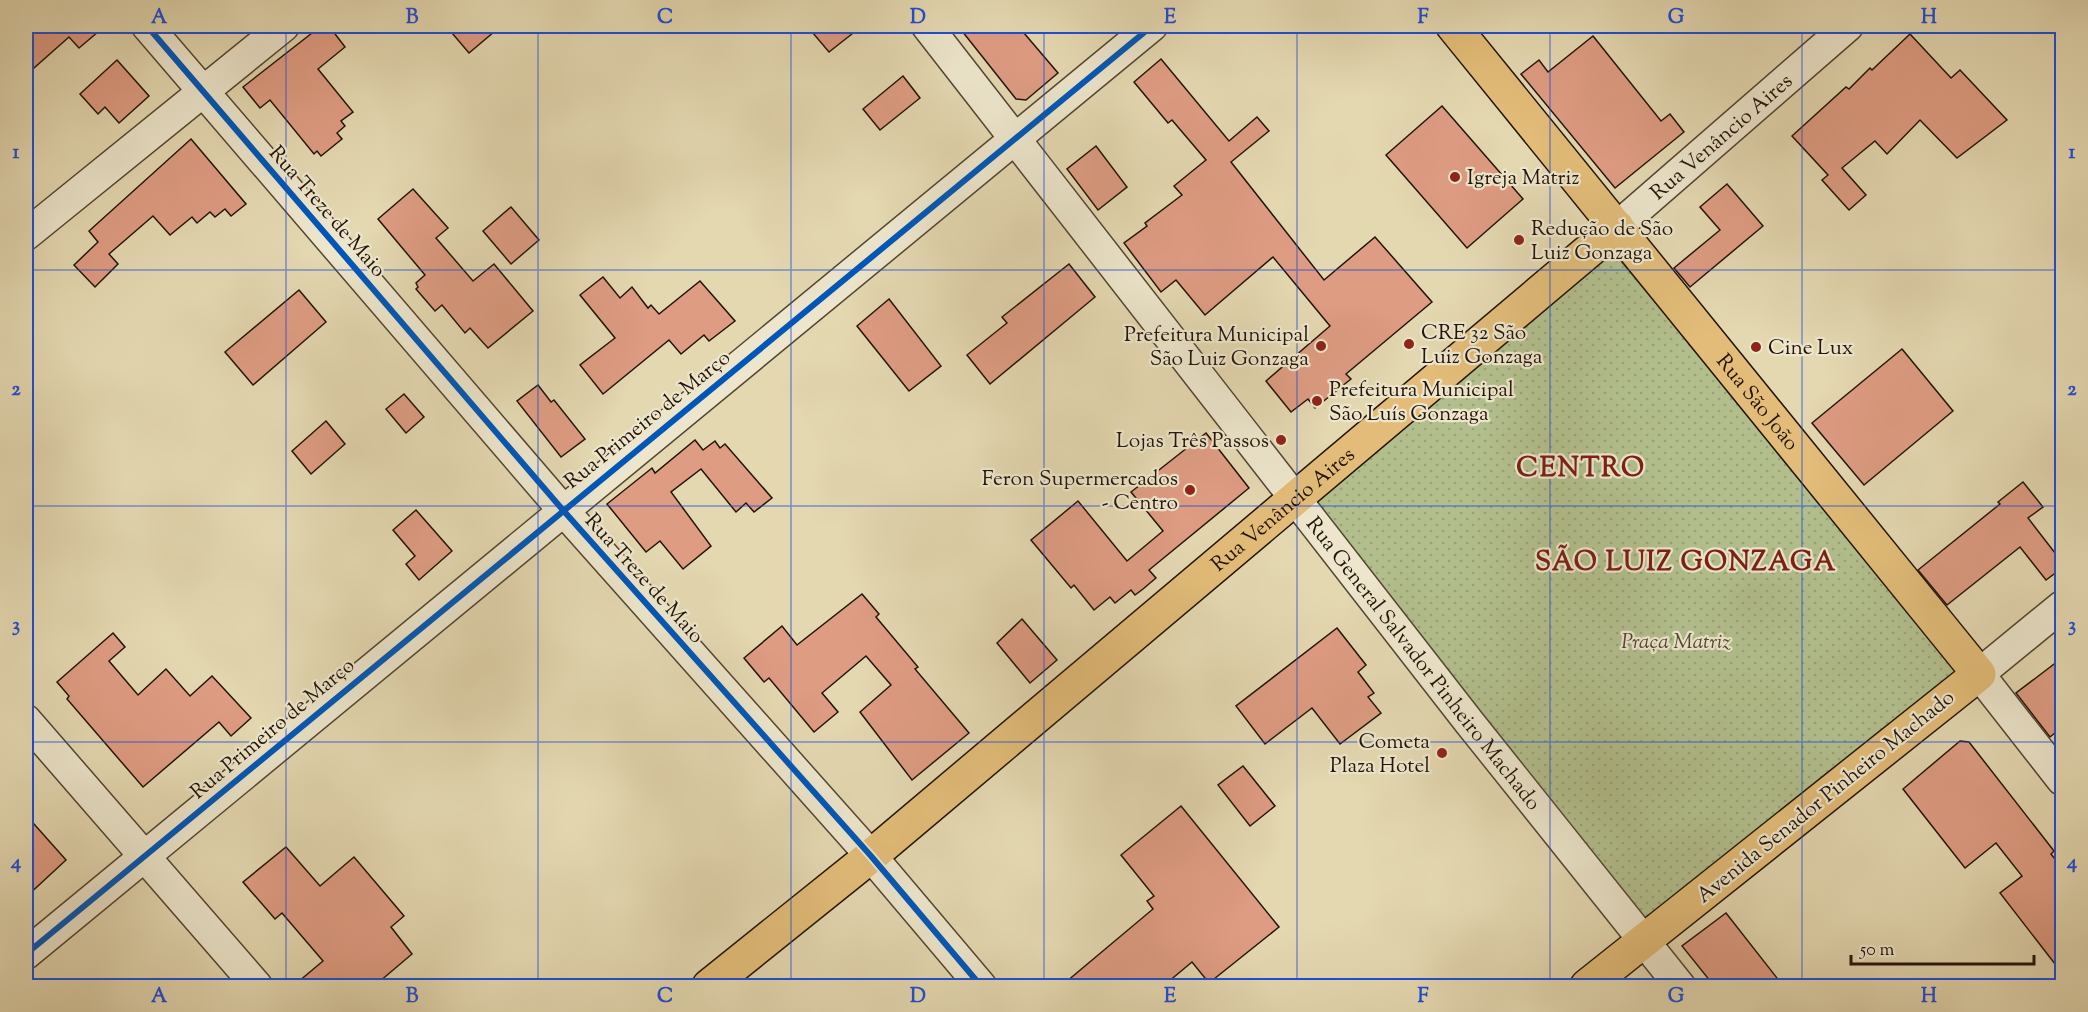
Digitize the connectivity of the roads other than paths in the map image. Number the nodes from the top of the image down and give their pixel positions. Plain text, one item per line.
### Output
1 (147, 26) edge
2 (284, 26) edge
3 (927, 26) edge
4 (1152, 26) edge
5 (1453, 26) edge
6 (1848, 26) edge
7 (204, 92) junction
8 (1015, 136) junction
9 (1617, 227) junction
10 (26, 235) edge
11 (1295, 498) junction
12 (562, 510) junction
13 (2062, 606) edge
14 (1979, 674) junction
15 (26, 720) edge
16 (2062, 780) edge
17 (144, 855) junction
18 (871, 856) junction
19 (1643, 942) junction
20 (26, 954) edge
21 (257, 987) edge
22 (709, 987) edge
23 (981, 987) edge
24 (1587, 987) edge
25 (1680, 987) edge

1 - 7 street, Rua Treze de Maio
2 - 7 street
3 - 8 street, Rua General Salvador Pinheiro Machado
4 - 8 street, Rua Primeiro de Março
5 - 9 main road, Rua São João
6 - 9 street, Rua Venâncio Aires
7 - 10 street
7 - 12 street, Rua Treze de Maio
8 - 11 street, Rua General Salvador Pinheiro Machado
8 - 12 street, Rua Primeiro de Março
9 - 11 main road, Rua Venâncio Aires
9 - 14 main road, Rua São João
11 - 18 main road, Rua Venâncio Aires
11 - 19 street, Rua General Salvador Pinheiro Machado
12 - 17 street, Rua Primeiro de Março
12 - 18 street, Rua Treze de Maio
13 - 14 street, Avenida Senador Pinheiro Machado
14 - 16 street, Rua São João
14 - 19 main road, Avenida Senador Pinheiro Machado
15 - 17 street
17 - 20 street, Rua Primeiro de Março
17 - 21 street
18 - 22 main road, Rua Venâncio Aires
18 - 23 street, Rua Treze de Maio
19 - 24 main road, Avenida Senador Pinheiro Machado
19 - 25 street, Rua General Salvador Pinheiro Machado

